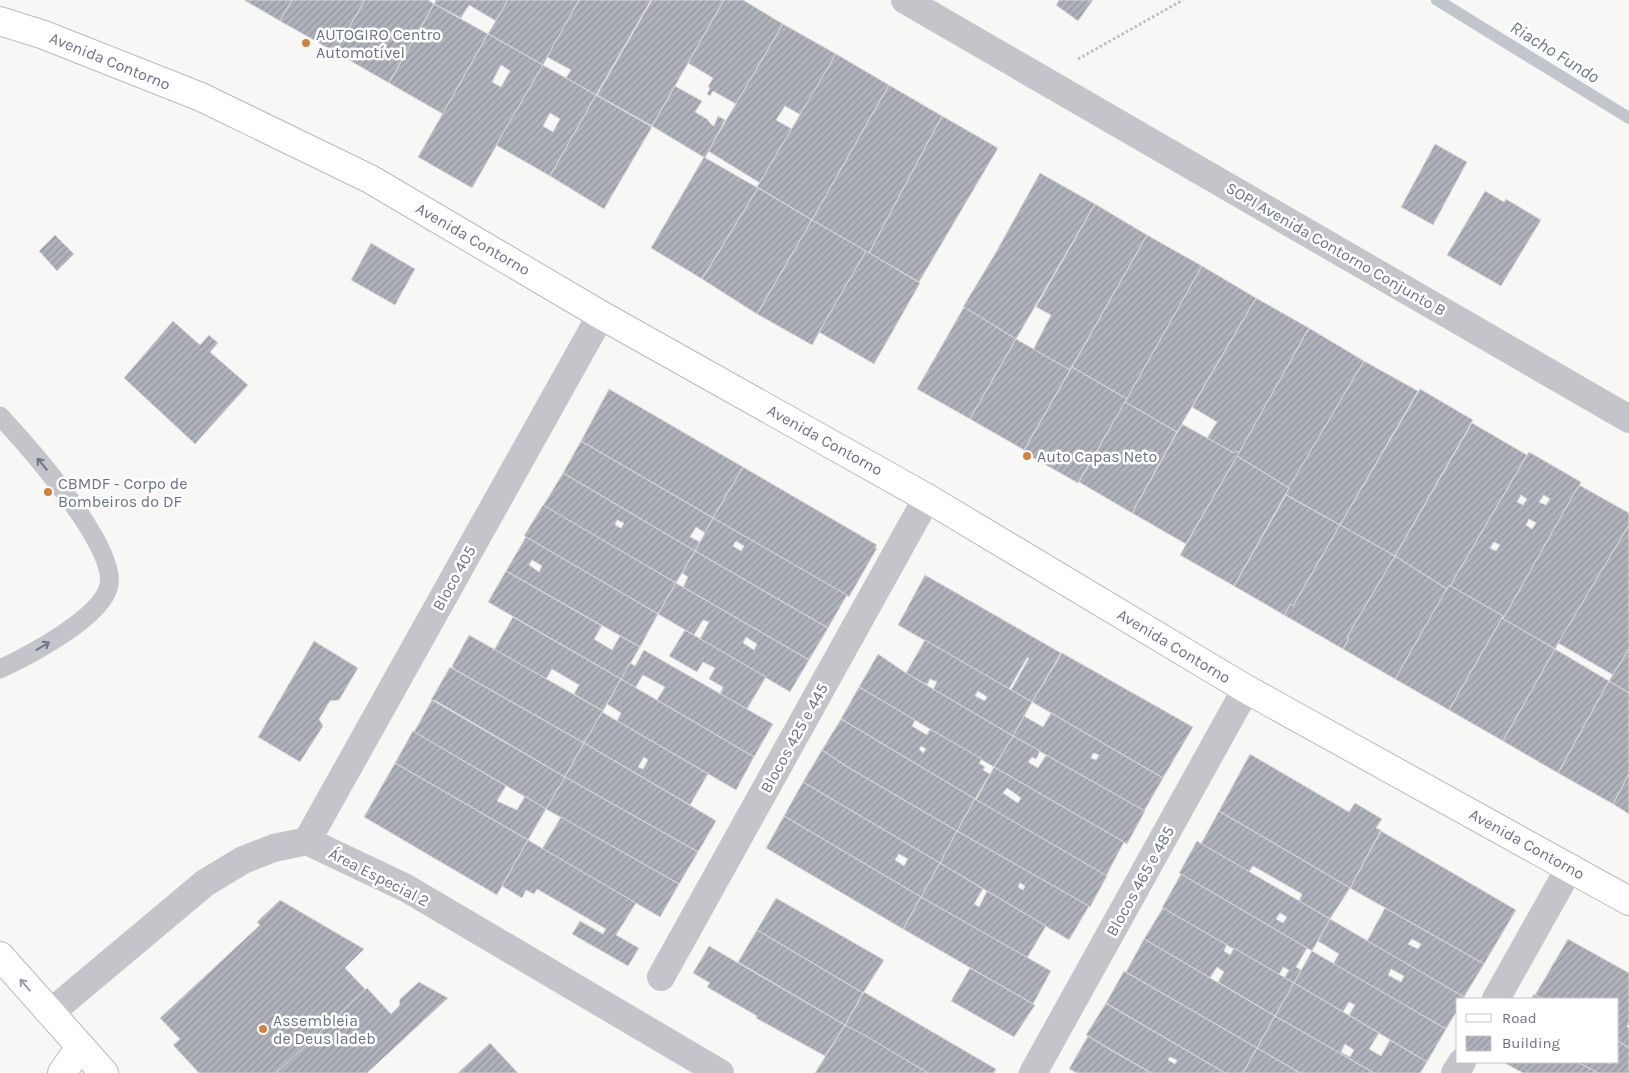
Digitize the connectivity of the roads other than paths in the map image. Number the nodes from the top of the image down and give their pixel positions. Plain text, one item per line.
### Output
1 (905, 0) edge
2 (0, 20) edge
3 (601, 315) junction
4 (0, 416) edge
5 (1629, 419) edge
6 (927, 498) junction
7 (0, 669) edge
8 (1246, 689) junction
9 (307, 841) junction
10 (1570, 867) junction
11 (1629, 901) edge
12 (0, 956) edge
13 (660, 978) dead end
14 (1497, 998) edge
15 (50, 1013) junction
16 (80, 1047) junction
17 (62, 1073) edge
18 (104, 1073) edge
19 (720, 1073) edge
20 (1033, 1073) edge

1 - 5 street, SOPI Avenida Contorno Conjunto B
2 - 3 street, Avenida Contorno
3 - 6 street, Avenida Contorno
3 - 9 street, Bloco 405
7 -> 4 lane
6 - 8 street, Avenida Contorno
6 - 13 street, Blocos 425 e 445
8 - 10 street, Avenida Contorno
8 - 20 street, Blocos 465 e 485
9 - 15 street
9 - 19 street, Área Especial 2
10 - 11 street, Avenida Contorno
10 - 14 street
15 -> 12 street
15 - 16 street
16 - 17 street
16 - 18 street

